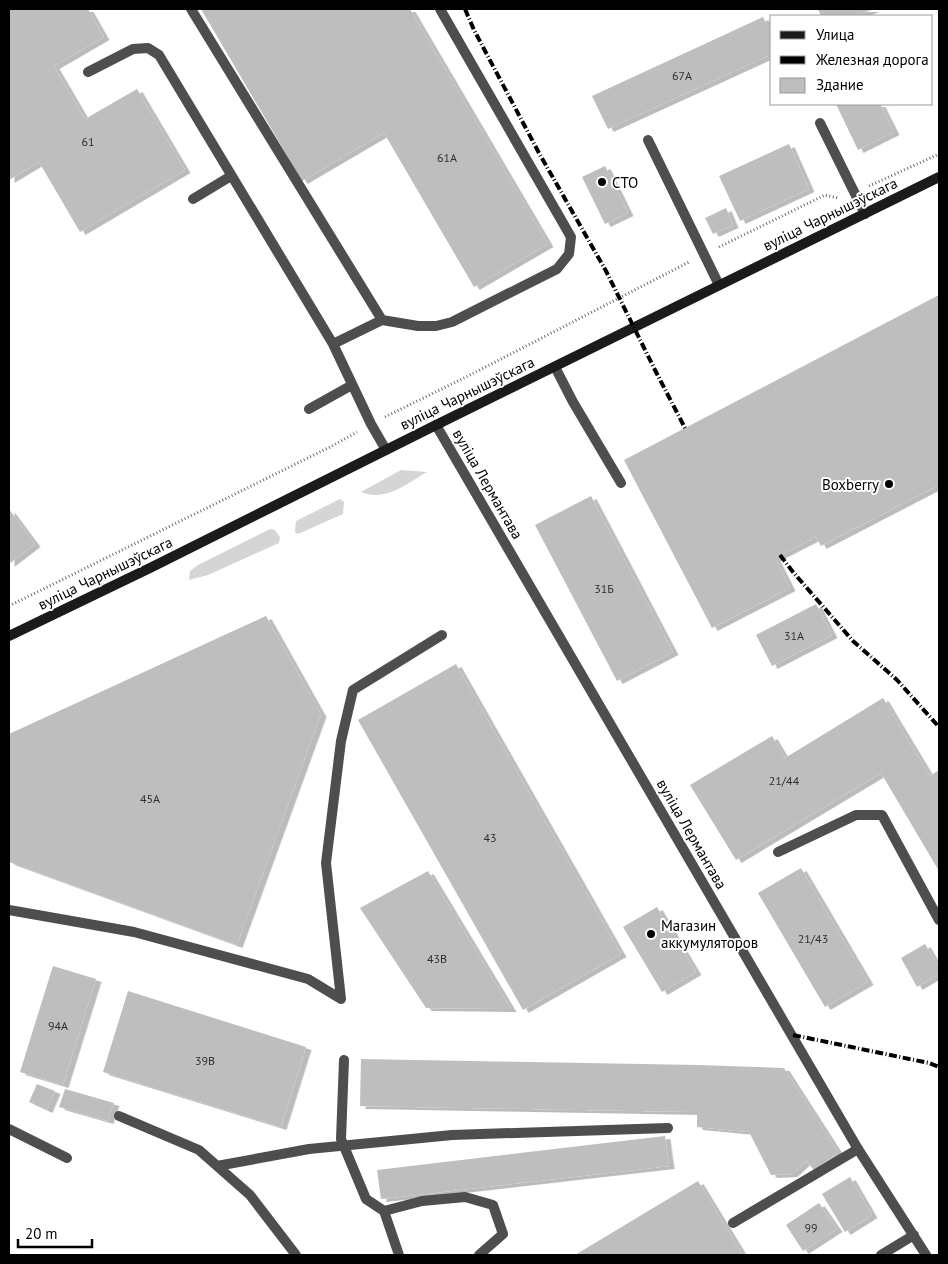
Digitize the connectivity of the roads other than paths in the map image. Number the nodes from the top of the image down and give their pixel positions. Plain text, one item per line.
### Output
1 (191, 9) edge
2 (440, 9) edge
3 (88, 72) dead end
4 (820, 123) dead end
5 (648, 140) dead end
6 (231, 176) junction
7 (939, 177) edge
8 (193, 199) dead end
9 (865, 214) junction
10 (719, 285) junction
11 (382, 320) junction
12 (334, 344) junction
13 (555, 367) junction
14 (352, 385) junction
15 (309, 409) dead end
16 (436, 425) junction
17 (386, 450) junction
18 (621, 483) dead end
19 (442, 635) dead end
20 (9, 636) edge
21 (778, 852) dead end
22 (9, 910) edge
23 (939, 920) edge
24 (344, 1060) dead end
25 (118, 1116) dead end
26 (668, 1128) dead end
27 (9, 1129) edge
28 (343, 1146) junction
29 (858, 1149) junction
30 (67, 1158) dead end
31 (216, 1166) junction
32 (384, 1211) junction
33 (733, 1223) dead end
34 (914, 1235) junction
35 (296, 1255) edge
36 (399, 1255) edge
37 (479, 1255) edge
38 (881, 1255) edge
39 (926, 1255) edge

1 - 11 street
2 - 11 street
3 - 6 street
4 - 9 street
5 - 10 street
6 - 8 street
6 - 12 street
7 - 9 main road, вуліца Чарнышэўскага
9 - 10 main road, вуліца Чарнышэўскага
10 - 13 main road, вуліца Чарнышэўскага
11 - 12 street
12 - 14 street
13 - 16 main road, вуліца Чарнышэўскага
13 - 18 street
14 - 15 street
14 - 17 street
16 - 17 main road, вуліца Чарнышэўскага
16 - 29 street, вуліца Лермантава
17 - 20 main road, вуліца Чарнышэўскага
19 - 22 street
21 - 23 street
24 - 28 street
25 - 31 street
26 - 28 street
27 - 30 street
28 - 31 street
28 - 32 street
29 - 33 street
29 - 34 street, вуліца Лермантава
31 - 35 street
32 - 36 street
32 - 37 street
34 - 38 street
34 - 39 street, вуліца Лермантава

